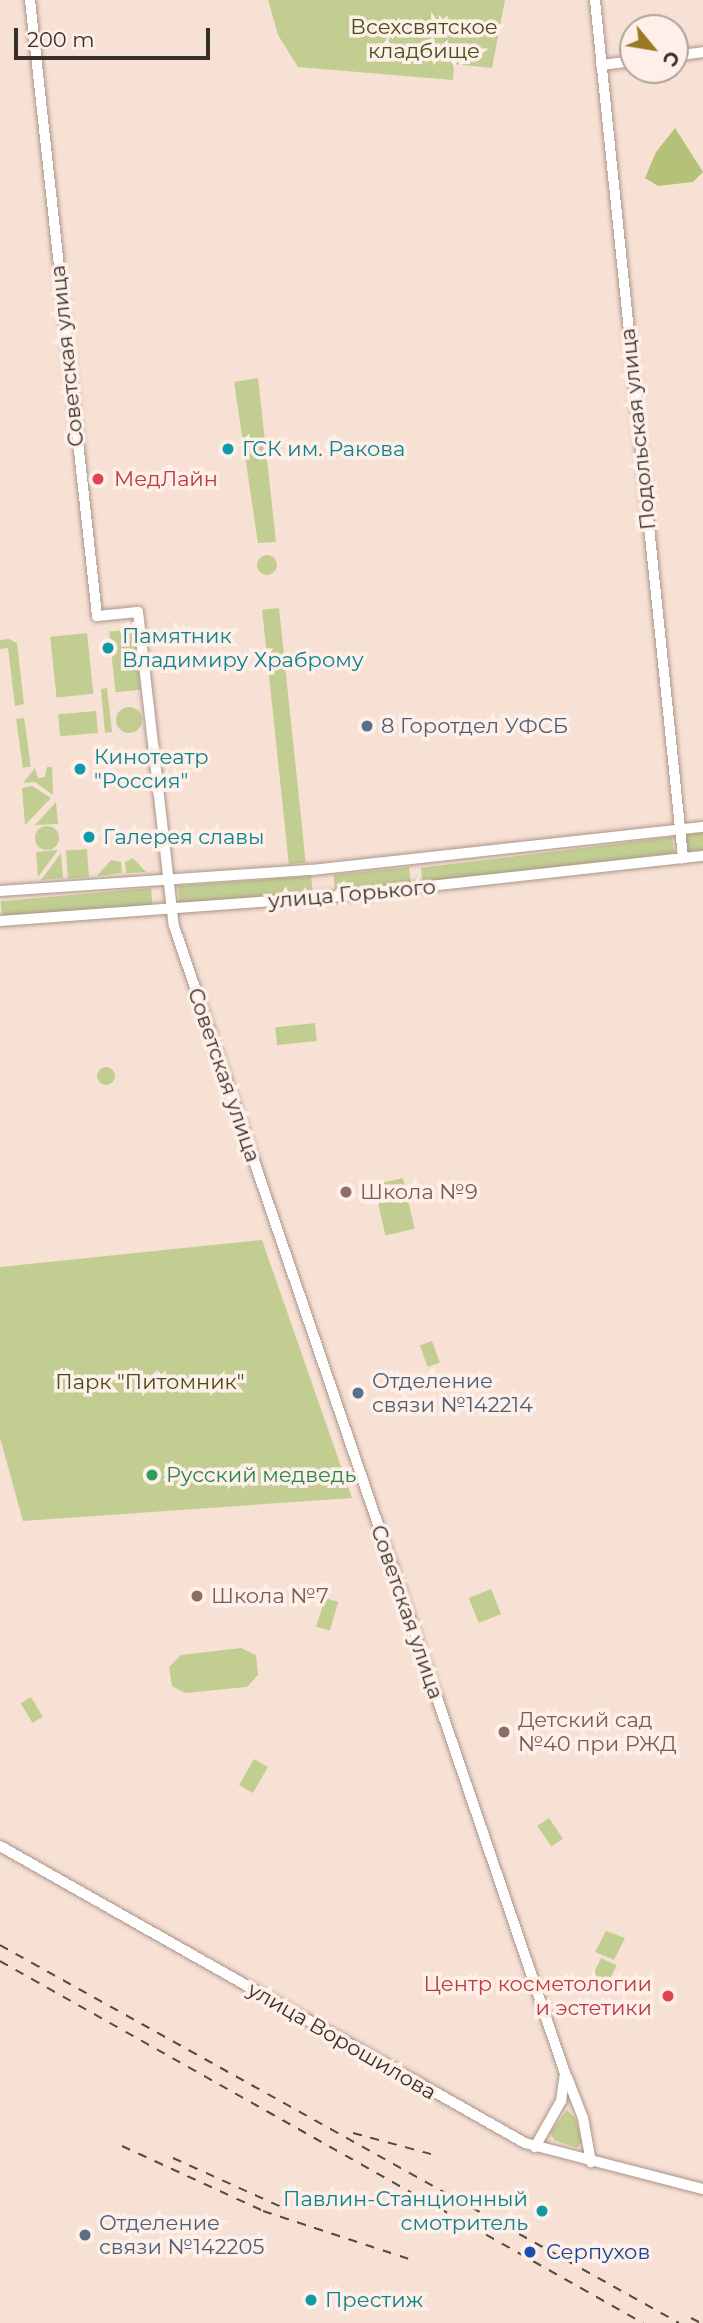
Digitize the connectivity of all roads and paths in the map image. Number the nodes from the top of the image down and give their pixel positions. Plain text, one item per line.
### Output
1 (30, 0) edge
2 (594, 0) edge
3 (619, 63) edge
4 (601, 65) junction
5 (703, 827) edge
6 (679, 830) junction
7 (703, 856) edge
8 (682, 859) junction
9 (167, 881) junction
10 (0, 891) edge
11 (171, 910) junction
12 (0, 921) edge
13 (0, 1846) edge
14 (565, 2073) junction
15 (555, 2110) junction
16 (583, 2118) junction
17 (535, 2147) junction
18 (591, 2162) junction
19 (703, 2189) edge

1 - 9 street, Советская улица
2 - 4 street, Подольская улица
3 - 4 street
4 - 6 street, Подольская улица
5 - 6 street, улица Горького
6 - 8 street, Подольская улица
6 - 9 street, улица Горького
7 - 8 street, улица Горького
8 - 11 street, улица Горького
9 - 10 street, улица Горького
9 - 11 street, Советская улица
11 - 12 street, улица Горького
11 - 14 street, Советская улица
13 - 17 street, улица Ворошилова
14 - 15 street
14 - 16 street, Советская улица
15 - 16 street
15 - 17 street
16 - 18 street, Советская улица
17 - 18 street, улица Ворошилова
18 - 19 street, улица Ворошилова

